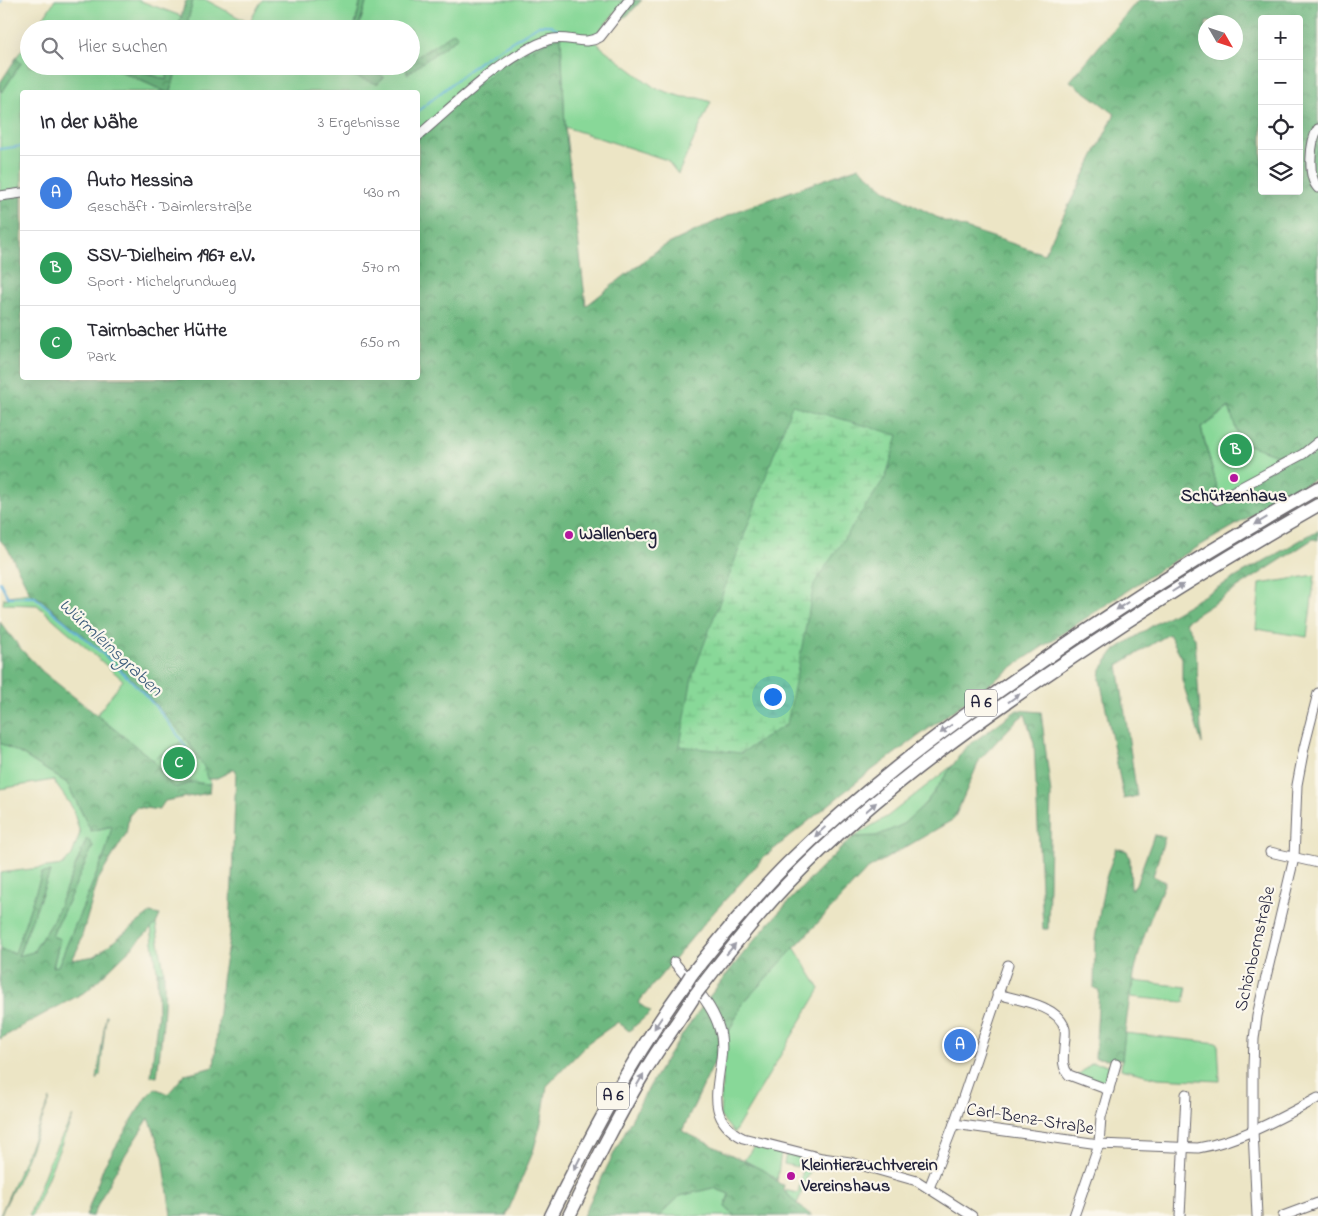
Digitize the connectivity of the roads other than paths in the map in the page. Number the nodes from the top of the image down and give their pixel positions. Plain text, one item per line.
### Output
1 (629, 0) edge
2 (1318, 129) edge
3 (420, 134) edge
4 (1318, 188) edge
5 (20, 193) edge
6 (0, 196) edge
7 (1318, 442) edge
8 (1318, 488) edge
9 (1217, 500) dead end
10 (1318, 505) edge
11 (1318, 695) edge
12 (1270, 852) dead end
13 (1294, 858) junction
14 (1318, 863) edge
15 (674, 962) dead end
16 (1008, 965) dead end
17 (997, 994) junction
18 (1116, 1064) dead end
19 (1109, 1090) junction
20 (1186, 1094) dead end
21 (1318, 1098) edge
22 (954, 1124) junction
23 (1253, 1130) junction
24 (1099, 1144) junction
25 (1183, 1147) junction
26 (929, 1188) junction
27 (1318, 1203) edge
28 (551, 1216) edge
29 (569, 1216) edge
30 (972, 1216) edge
31 (1074, 1216) edge
32 (1180, 1216) edge
33 (1257, 1216) edge
34 (1283, 1216) edge

1 - 3 street
2 - 4 street
5 - 6 street
7 - 9 street
8 -> 28 highway, A 6
29 -> 10 highway, A 6
11 - 13 street, Schönbornstraße
12 - 13 street
13 - 14 street
13 - 23 street, Schönbornstraße
15 - 26 street
16 - 17 street
17 - 19 street
17 - 22 street
18 - 19 street
19 - 24 street
20 - 25 street
21 - 23 street
22 - 24 street, Carl-Benz-Straße
22 - 26 street, Carl-Benz-Straße
23 - 25 street
23 - 33 street, Schönbornstraße
24 - 25 street
24 - 31 street, Carl-Benz-Straße
25 - 32 street
26 - 30 street
27 - 34 street

